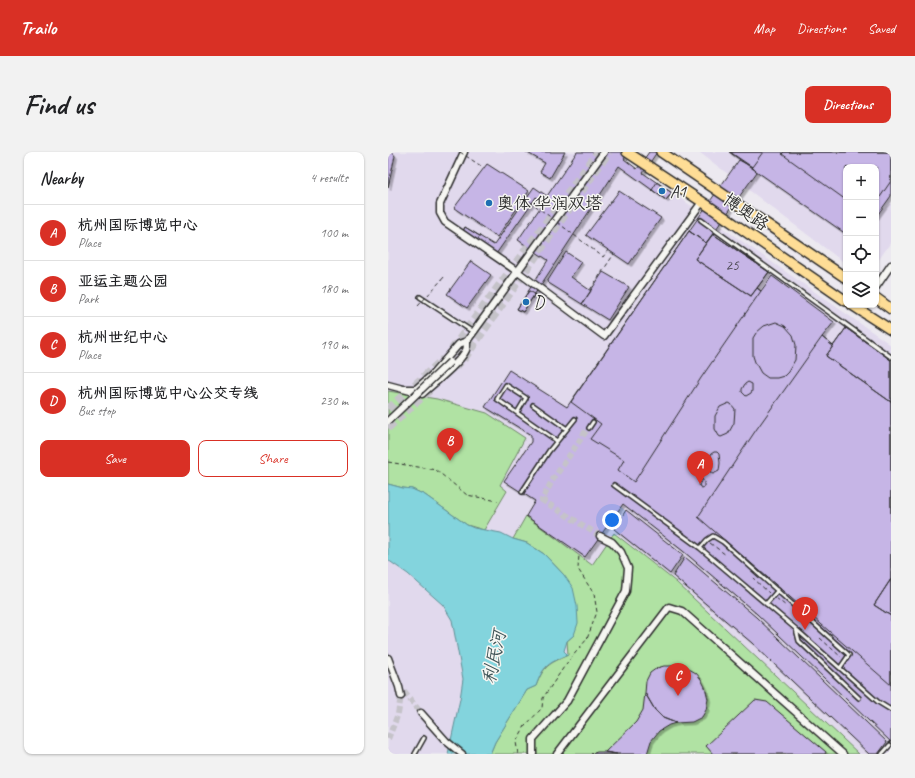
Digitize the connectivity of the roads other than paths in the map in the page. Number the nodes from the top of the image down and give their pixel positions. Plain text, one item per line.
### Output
1 (464, 152) edge
2 (604, 152) edge
3 (627, 152) edge
4 (662, 152) edge
5 (702, 202) junction
6 (700, 220) dead end
7 (891, 265) edge
8 (518, 272) junction
9 (843, 276) edge
10 (879, 283) edge
11 (420, 296) dead end
12 (843, 299) edge
13 (879, 300) edge
14 (857, 308) edge
15 (891, 309) edge
16 (891, 330) edge
17 (473, 332) junction
18 (467, 341) junction
19 (891, 357) edge
20 (450, 362) tunnel mouth
21 (388, 385) edge
22 (402, 389) junction
23 (533, 405) dead end
24 (517, 413) junction
25 (574, 419) dead end
26 (388, 421) edge
27 (593, 422) dead end
28 (589, 428) tunnel mouth
29 (567, 429) junction
30 (557, 441) junction
31 (614, 485) dead end
32 (522, 492) dead end
33 (600, 536) tunnel mouth
34 (700, 548) junction
35 (778, 590) junction
36 (766, 604) junction
37 (796, 629) junction
38 (388, 658) edge
39 (840, 668) junction
40 (402, 692) tunnel mouth
41 (859, 698) dead end
42 (891, 710) edge
43 (421, 713) tunnel mouth
44 (424, 738) dead end
45 (890, 745) dead end
46 (415, 754) edge
47 (462, 754) edge
48 (533, 754) edge
49 (557, 754) edge
50 (843, 754) edge
51 (882, 754) edge

1 - 8 street
2 - 8 street
3 - 5 main road, 博奥路
4 - 9 main road, 博奥路
5 - 8 street
5 - 12 main road, 博奥路
6 - 19 lane
7 - 10 street
8 - 17 street
11 - 17 lane
13 - 15 main road
14 - 16 main road
17 - 18 street
18 - 22 street
18 - 22 street
20 - 26 street, bridge
21 - 22 street
23 - 29 lane
24 - 24 lane
24 - 30 lane
25 - 29 lane
27 - 28 lane
29 - 30 lane
30 - 32 lane
31 - 34 lane
33 - 48 street
34 - 35 lane
34 - 36 lane
35 - 36 lane
35 - 39 lane
36 - 37 lane
37 - 39 lane
37 - 41 lane
38 - 40 street
39 - 42 lane
43 - 47 street
44 - 46 lane
45 - 51 lane
49 - 50 street

